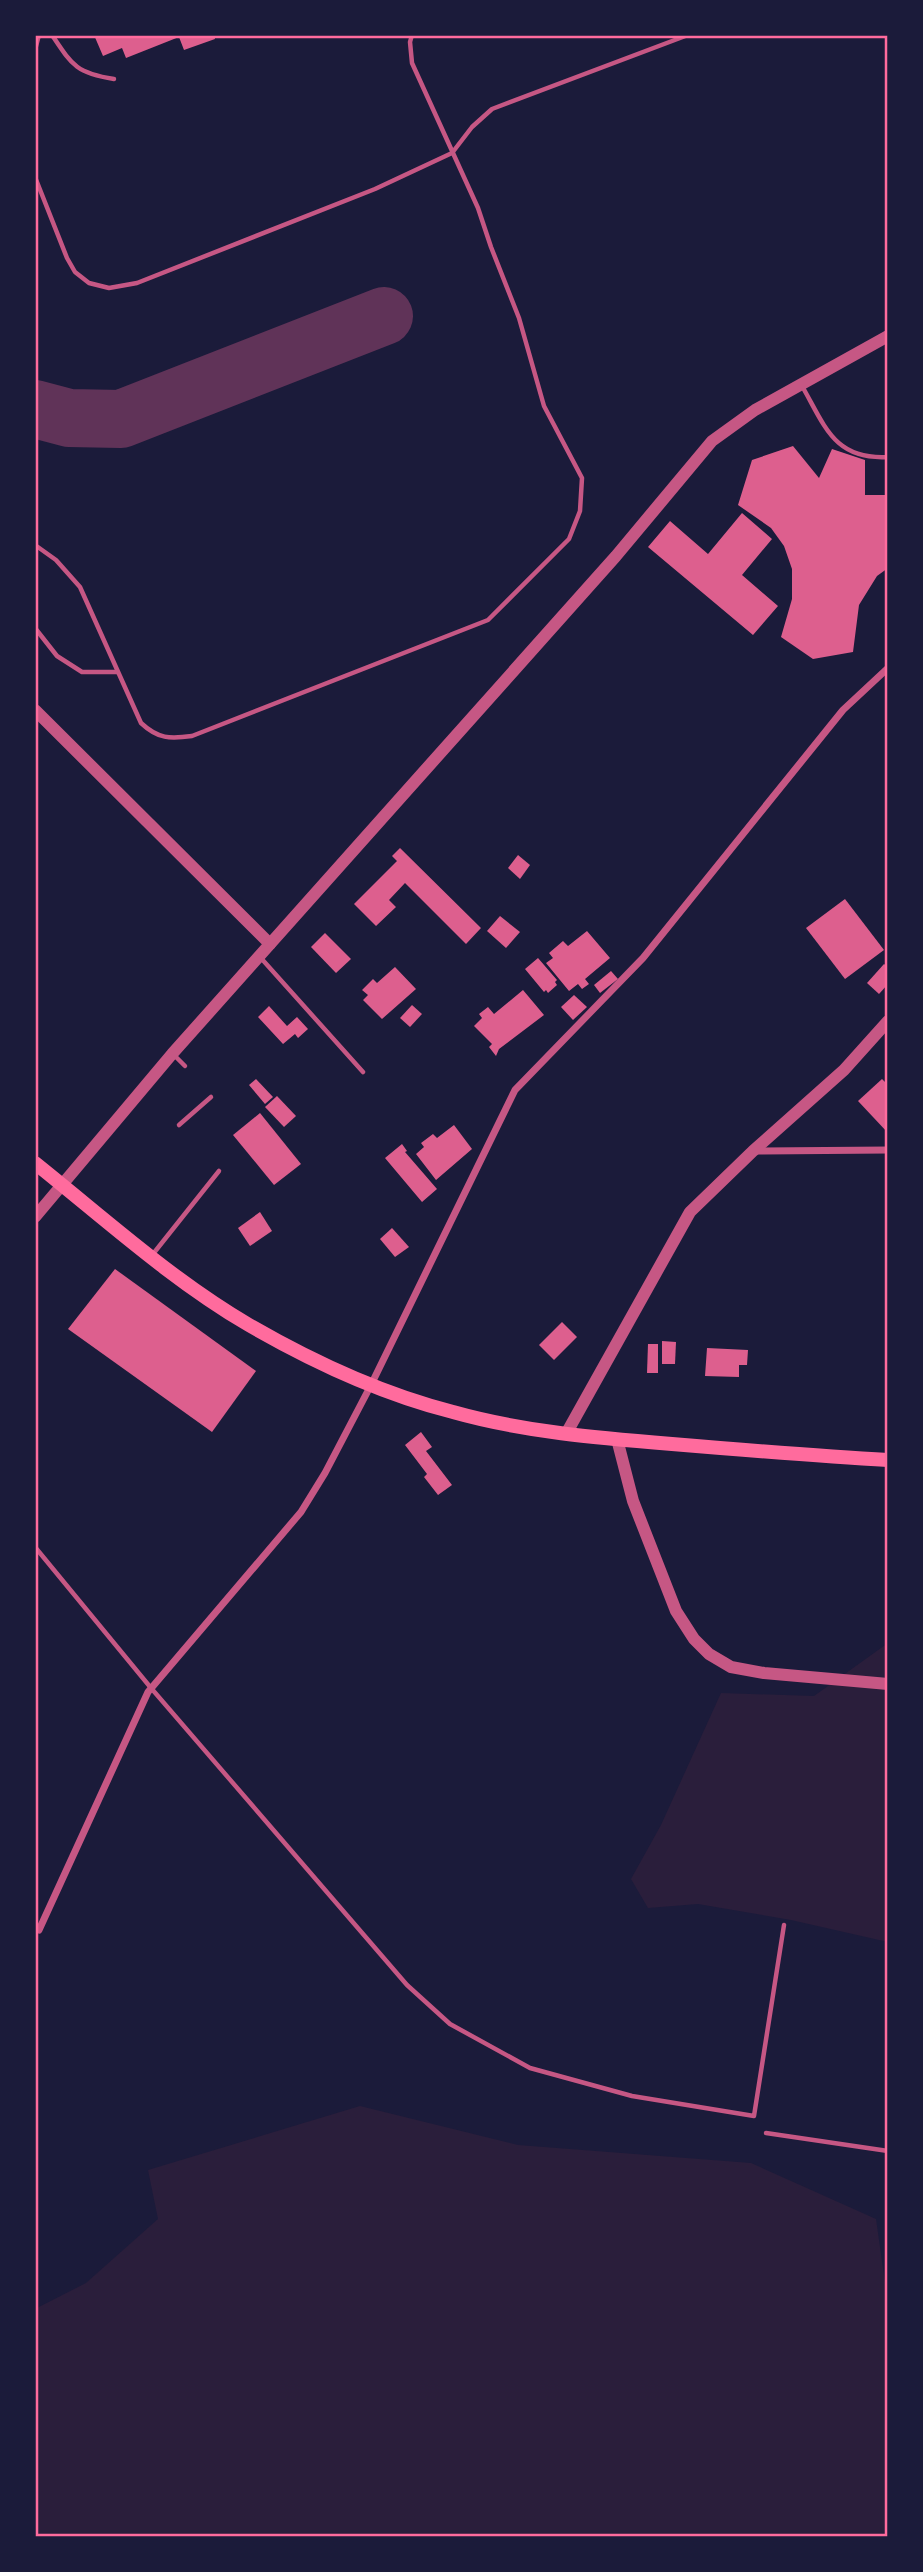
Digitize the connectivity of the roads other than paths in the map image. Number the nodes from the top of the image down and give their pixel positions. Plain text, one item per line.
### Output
1 (38, 35) edge
2 (52, 35) edge
3 (412, 35) edge
4 (688, 35) edge
5 (35, 50) edge
6 (114, 79) dead end
7 (452, 153) junction
8 (35, 177) edge
9 (888, 336) edge
10 (801, 385) junction
11 (888, 457) edge
12 (35, 545) edge
13 (35, 628) edge
14 (888, 668) edge
15 (117, 672) junction
16 (35, 709) edge
17 (270, 944) junction
18 (259, 956) junction
19 (888, 1021) edge
20 (172, 1054) junction
21 (185, 1066) dead end
22 (363, 1072) dead end
23 (211, 1097) dead end
24 (179, 1125) dead end
25 (753, 1150) junction
26 (888, 1150) edge
27 (35, 1163) edge
28 (219, 1171) dead end
29 (61, 1184) junction
30 (35, 1217) edge
31 (151, 1257) junction
32 (371, 1385) junction
33 (566, 1434) junction
34 (617, 1439) junction
35 (888, 1460) edge
36 (35, 1546) edge
37 (888, 1684) edge
38 (151, 1688) junction
39 (784, 1925) dead end
40 (39, 1930) dead end
41 (766, 2133) dead end
42 (888, 2151) edge

1 - 5 lane
2 - 6 lane
3 - 7 lane
4 - 7 lane
7 - 8 lane
7 - 15 lane
9 - 10 street
10 - 11 lane
10 - 17 street
12 - 15 lane
13 - 15 lane
14 - 32 street
16 - 17 street
17 - 18 street
18 - 20 street
18 - 22 lane
19 - 25 street
20 - 21 lane
20 - 29 street
23 - 24 lane
25 - 26 street
25 - 33 street
27 - 29 main road
28 - 31 lane
29 - 30 street
29 - 31 main road
31 - 32 main road
32 - 33 main road
32 - 38 street
33 - 34 main road
34 - 35 main road
34 - 37 street
36 - 38 lane
38 - 39 lane
38 - 40 street
41 - 42 lane

